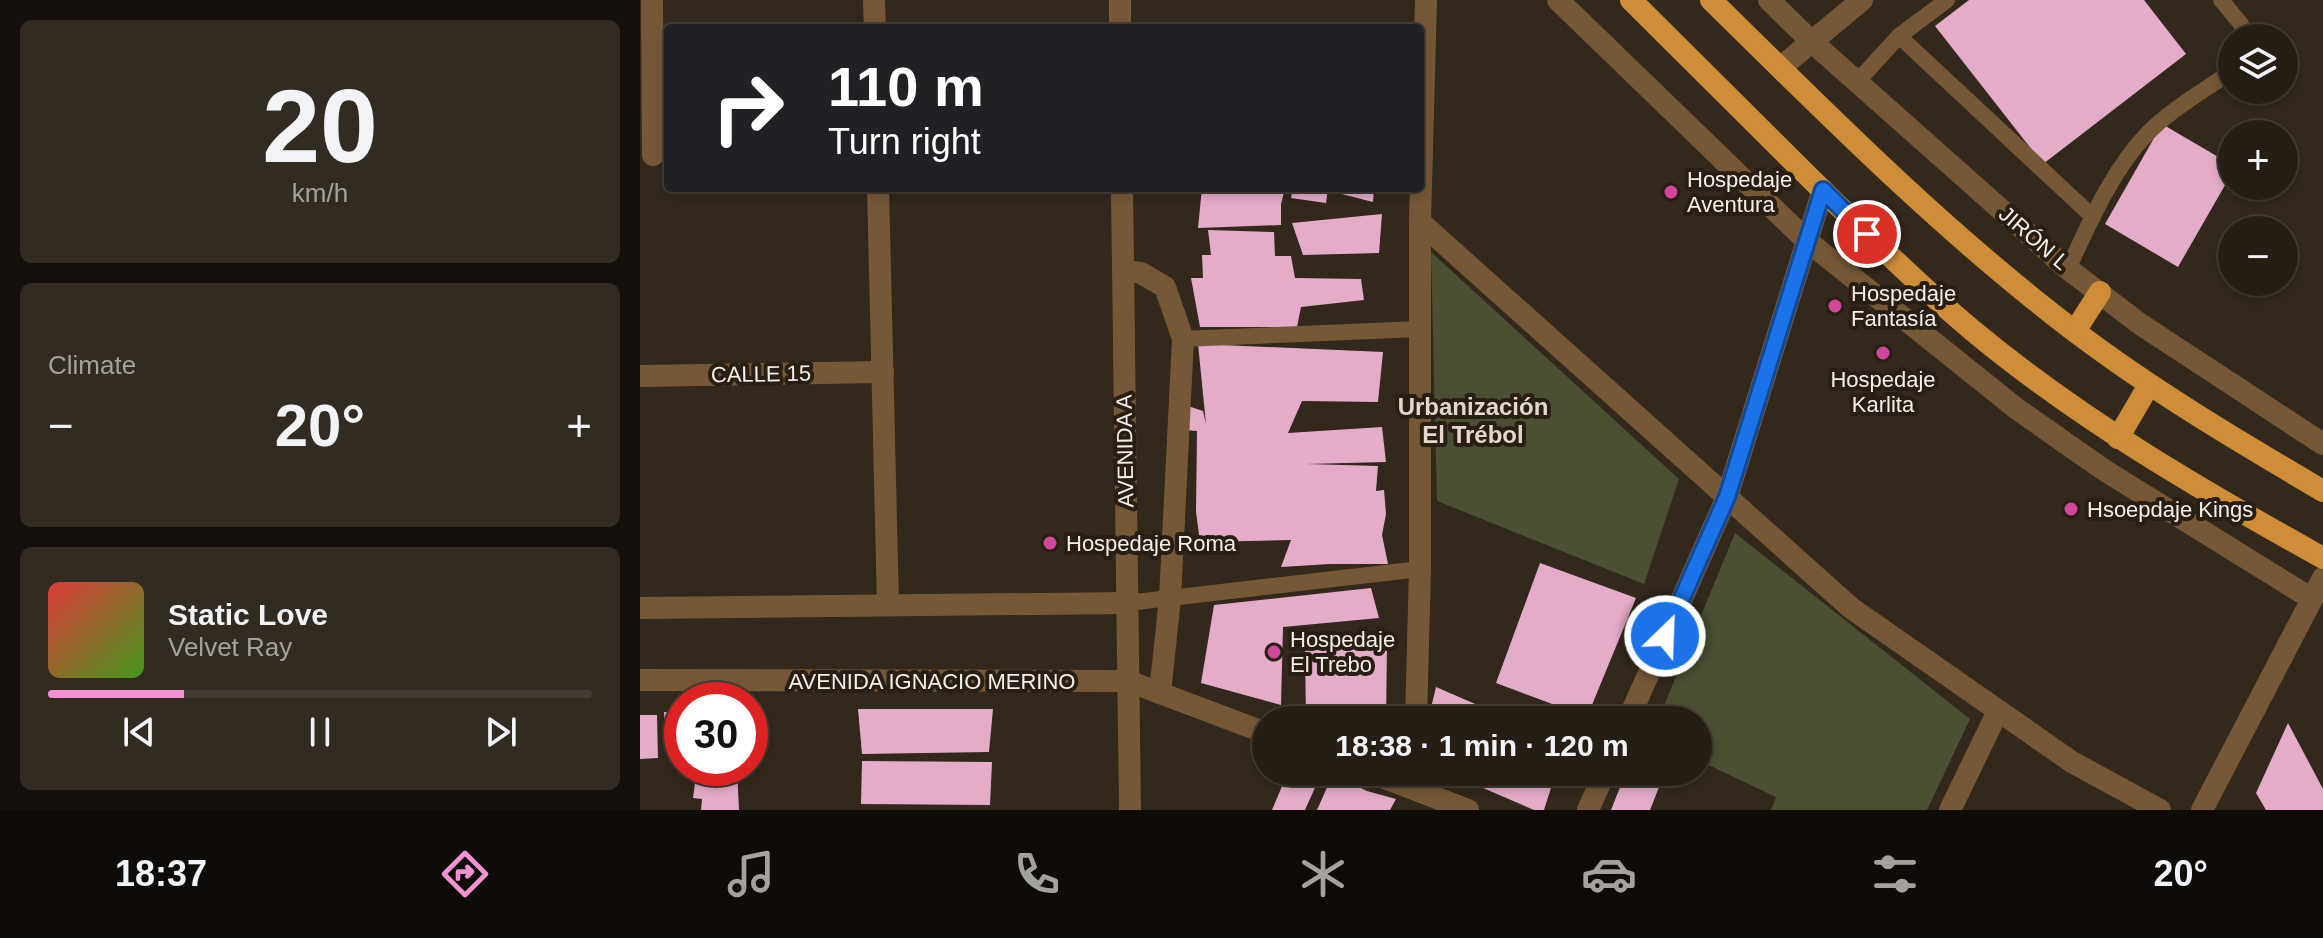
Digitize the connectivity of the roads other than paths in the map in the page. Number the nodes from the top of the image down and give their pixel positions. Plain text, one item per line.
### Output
1 (652, 0) edge
2 (874, 0) edge
3 (1120, 0) edge
4 (1426, 0) edge
5 (1558, 0) edge
6 (1631, 0) edge
7 (1711, 0) edge
8 (1769, 0) edge
9 (1862, 0) edge
10 (1947, 0) edge
11 (2221, 0) edge
12 (875, 24) edge
13 (1120, 24) edge
14 (2241, 24) edge
15 (1899, 36) junction
16 (1811, 41) junction
17 (1780, 68) junction
18 (1424, 74) edge
19 (2218, 81) edge
20 (1857, 82) junction
21 (654, 155) edge
22 (1823, 190) junction
23 (878, 192) edge
24 (1122, 192) edge
25 (1421, 192) edge
26 (2093, 217) junction
27 (1420, 222) junction
28 (1806, 240) junction
29 (2068, 269) junction
30 (1123, 270) junction
31 (2100, 292) junction
32 (1420, 329) junction
33 (2075, 331) junction
34 (1183, 339) junction
35 (883, 372) junction
36 (640, 376) edge
37 (2149, 385) junction
38 (2118, 438) junction
39 (2323, 444) edge
40 (2323, 491) edge
41 (1727, 497) junction
42 (2323, 558) edge
43 (1420, 569) junction
44 (2323, 578) edge
45 (1170, 598) junction
46 (2312, 599) junction
47 (1127, 603) junction
48 (888, 605) junction
49 (640, 608) edge
50 (640, 680) edge
51 (1128, 681) junction
52 (1160, 693) junction
53 (1416, 706) edge
54 (1634, 706) edge
55 (1998, 711) junction
56 (1252, 728) edge
57 (1423, 786) edge
58 (1599, 786) edge
59 (1130, 810) edge
60 (1468, 810) edge
61 (1588, 810) edge
62 (1950, 810) edge
63 (2160, 810) edge
64 (2202, 810) edge

1 - 21 street
2 - 12 street
3 - 13 street
4 - 18 street
5 - 28 street
6 - 22 highway
7 - 17 highway
8 - 16 street, JIRÓN L
9 - 16 street
10 - 15 lane
11 - 14 lane
15 - 20 lane
15 - 26 lane
16 - 17 street
16 - 20 street, JIRÓN L
17 - 33 highway
19 - 26 lane
20 - 29 street, JIRÓN L
22 - 28 street
22 - 38 highway
23 - 35 street
24 - 30 street, AVENIDA A
25 - 27 street
26 - 29 lane
27 - 32 street
27 - 41 street
28 - 41 street
28 - 46 street
29 - 31 street, JIRÓN L
30 - 34 street
30 - 47 street, AVENIDA A
31 - 33 highway
31 - 39 street, JIRÓN L
32 - 34 lane
32 - 43 street
33 - 37 highway
34 - 45 street
35 - 36 street, CALLE 15
35 - 48 street
37 - 38 highway
37 - 40 highway
38 - 42 highway
41 - 54 street
41 - 55 street
43 - 45 lane
43 - 53 street
44 - 46 street
45 - 47 lane
45 - 52 street
46 - 64 street
47 - 48 street
47 - 51 street, AVENIDA A
48 - 49 street
50 - 51 street, AVENIDA IGNACIO MERINO
51 - 52 street
51 - 59 street, AVENIDA A
52 - 56 street
55 - 62 street
55 - 63 street
57 - 60 street
58 - 61 street

